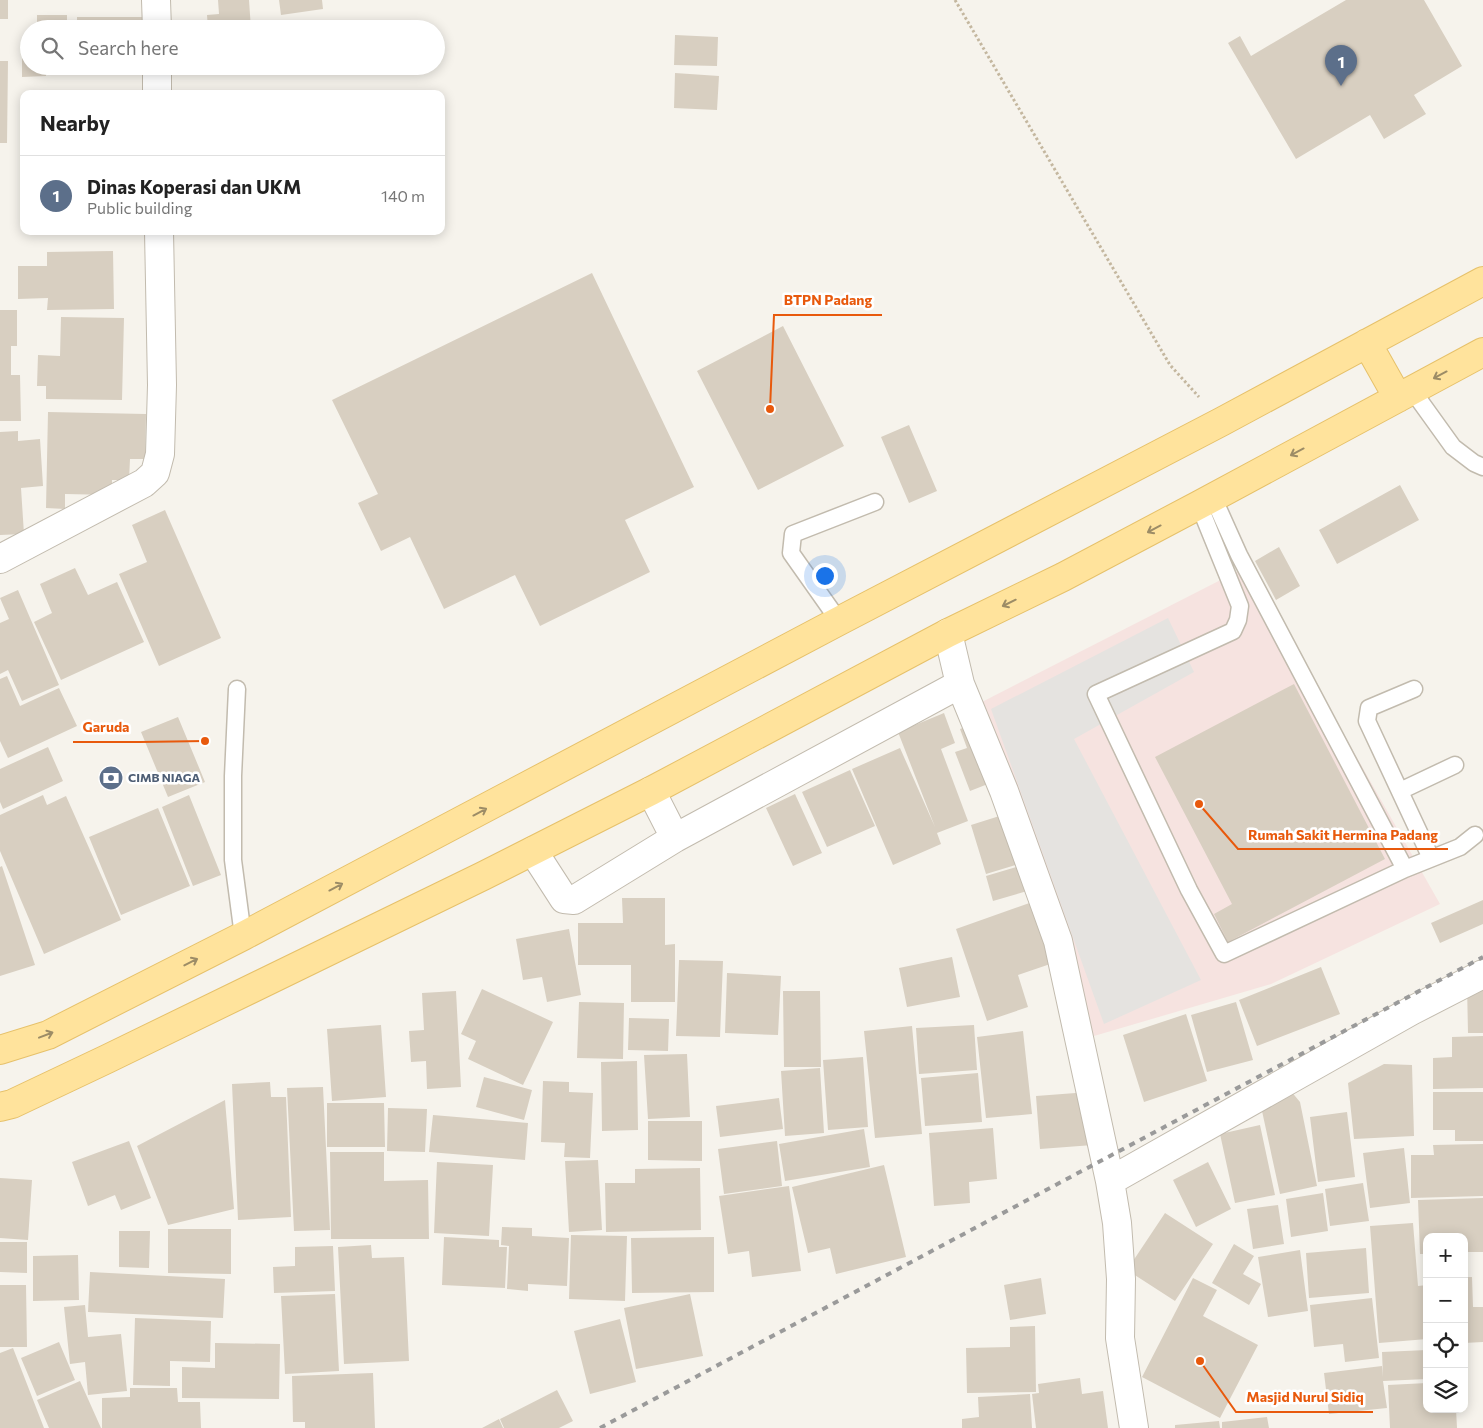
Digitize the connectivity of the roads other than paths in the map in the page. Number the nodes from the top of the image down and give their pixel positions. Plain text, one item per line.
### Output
1 (156, 0) edge
2 (156, 20) edge
3 (157, 75) edge
4 (158, 90) edge
5 (160, 235) edge
6 (1483, 281) edge
7 (1367, 343) junction
8 (1483, 352) edge
9 (1405, 394) junction
10 (1483, 466) edge
11 (1206, 501) junction
12 (875, 502) dead end
13 (0, 559) edge
14 (839, 621) junction
15 (948, 633) junction
16 (960, 684) junction
17 (1414, 688) dead end
18 (237, 689) dead end
19 (1455, 765) dead end
20 (652, 790) junction
21 (1400, 791) junction
22 (1475, 835) dead end
23 (675, 838) junction
24 (533, 851) junction
25 (1431, 858) junction
26 (1405, 869) junction
27 (243, 936) junction
28 (1483, 974) edge
29 (0, 1050) edge
30 (0, 1106) edge
31 (1110, 1181) junction
32 (1134, 1428) edge

1 - 2 street
3 - 4 street
5 - 13 street
6 - 7 main road
7 - 9 main road
7 - 14 main road
8 -> 9 main road
9 - 10 lane
9 -> 11 main road
11 -> 15 main road
11 - 26 lane
11 - 26 lane
12 - 14 lane
27 -> 14 main road
15 - 16 street
15 - 20 main road
16 - 23 street
16 - 31 street
17 - 21 lane
18 - 27 lane
19 - 21 lane
20 - 23 street
20 - 24 main road
21 - 25 lane
22 - 25 lane
23 - 24 street
24 - 30 main road
25 - 26 lane
29 -> 27 main road
28 - 31 street
31 - 32 street

